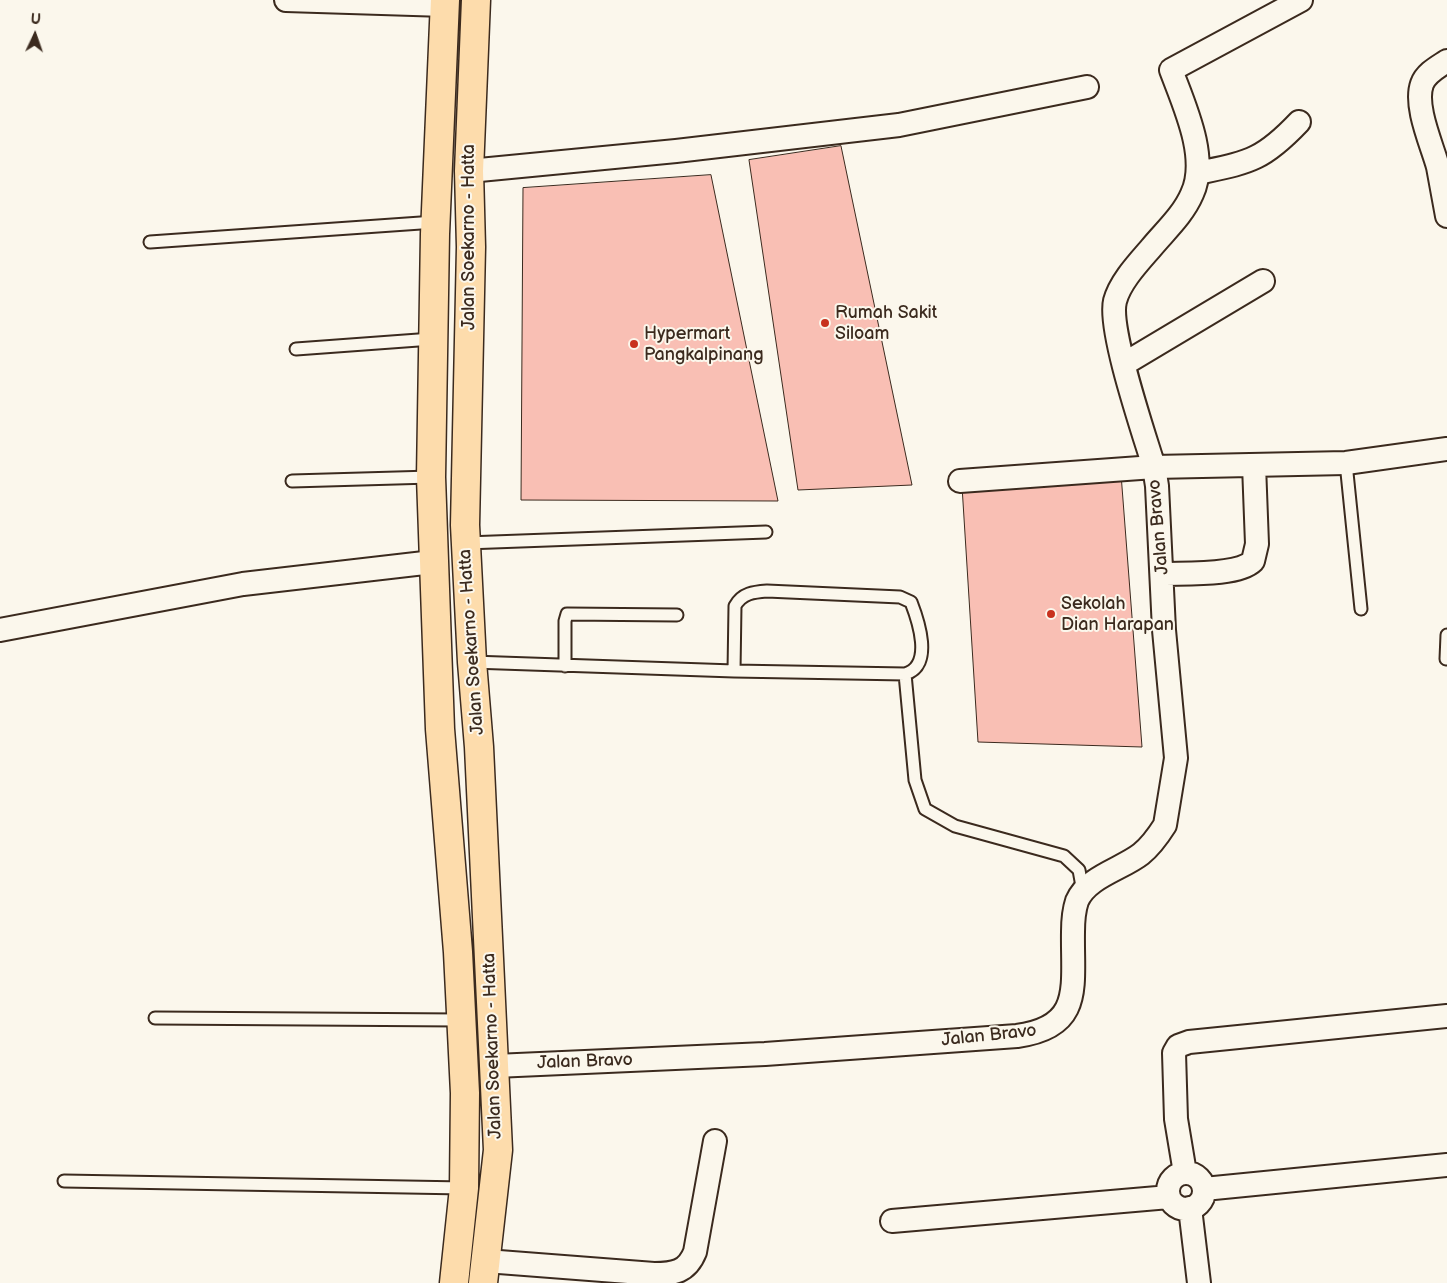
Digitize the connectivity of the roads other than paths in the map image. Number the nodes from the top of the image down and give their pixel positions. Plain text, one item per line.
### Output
1 (286, 0) edge
2 (476, 0) edge
3 (1301, 0) edge
4 (445, 3) edge
5 (1447, 61) edge
6 (1088, 87) dead end
7 (1299, 122) dead end
8 (1442, 165) edge
9 (469, 171) junction
10 (1198, 172) junction
11 (1447, 216) edge
12 (435, 222) junction
13 (150, 242) dead end
14 (1263, 281) dead end
15 (432, 339) junction
16 (296, 348) dead end
17 (1124, 364) junction
18 (1447, 449) edge
19 (1346, 463) junction
20 (1254, 465) junction
21 (1154, 466) junction
22 (431, 477) junction
23 (292, 481) dead end
24 (960, 481) dead end
25 (766, 532) dead end
26 (466, 543) junction
27 (433, 562) junction
28 (1163, 574) junction
29 (1361, 609) dead end
30 (677, 615) dead end
31 (0, 630) edge
32 (1447, 635) edge
33 (1446, 659) edge
34 (472, 662) junction
35 (565, 666) junction
36 (734, 671) junction
37 (906, 674) junction
38 (1084, 892) junction
39 (1447, 1016) edge
40 (155, 1018) dead end
41 (460, 1020) junction
42 (495, 1066) junction
43 (715, 1140) dead end
44 (1447, 1165) edge
45 (1185, 1173) junction
46 (64, 1181) dead end
47 (464, 1188) junction
48 (1204, 1189) junction
49 (1169, 1197) junction
50 (1190, 1208) junction
51 (892, 1221) dead end
52 (484, 1272) edge
53 (454, 1283) edge
54 (1199, 1283) edge

1 - 4 street
2 - 9 highway, Jalan Soekarno - Hatta
3 - 10 street
4 - 12 highway, Jalan Soekarno - Hatta
5 - 8 street
6 - 9 street
7 - 10 street
8 - 11 street
9 - 26 highway, Jalan Soekarno - Hatta
10 - 17 street, Jalan Bravo
12 - 13 lane
12 - 15 highway, Jalan Soekarno - Hatta
14 - 17 street
15 - 16 lane
15 - 22 highway, Jalan Soekarno - Hatta
17 - 21 street, Jalan Bravo
18 - 19 street
19 - 20 street
19 - 29 lane
20 - 21 street
20 - 28 street
21 - 24 street
21 - 28 street, Jalan Bravo
22 - 23 lane
22 - 27 highway, Jalan Soekarno - Hatta
25 - 26 lane
26 - 34 highway, Jalan Soekarno - Hatta
27 - 31 street
27 - 41 highway, Jalan Soekarno - Hatta
28 - 38 street, Jalan Bravo
30 - 35 lane
32 - 33 lane
34 - 35 lane
34 - 42 highway, Jalan Soekarno - Hatta
35 - 36 lane
36 - 37 lane
36 - 37 lane
37 - 38 lane
38 - 42 street, Jalan Bravo
39 - 45 street
40 - 41 lane
41 - 47 highway, Jalan Soekarno - Hatta
42 - 52 highway, Jalan Soekarno - Hatta
43 - 52 street
44 - 48 street
45 - 48 street
45 - 49 street
46 - 47 lane
47 - 53 highway, Jalan Soekarno - Hatta
48 - 50 street
49 - 50 street
49 - 51 street
50 - 54 street

